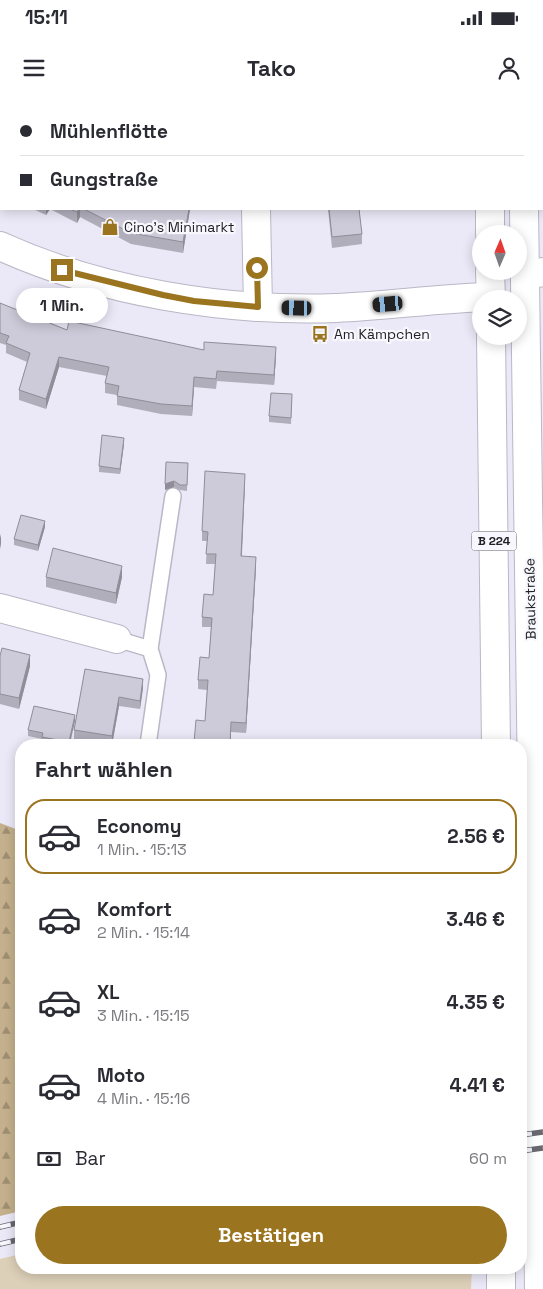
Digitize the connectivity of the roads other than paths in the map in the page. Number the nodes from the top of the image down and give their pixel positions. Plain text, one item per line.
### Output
1 (256, 210) edge
2 (490, 210) edge
3 (524, 210) edge
4 (490, 225) edge
5 (0, 246) edge
6 (534, 273) edge
7 (491, 289) edge
8 (258, 307) junction
9 (491, 345) edge
10 (174, 496) dead end
11 (0, 608) edge
12 (117, 639) joint
13 (150, 649) junction
14 (149, 739) edge
15 (496, 739) edge
16 (501, 1274) edge
17 (502, 1289) edge
18 (539, 1289) edge

1 - 8 main road
2 - 4 main road
3 - 6 main road, Braukstraße / B 224
5 - 8 main road
6 - 18 main road, Braukstraße / B 224
7 - 8 main road
9 - 15 main road, B 224
10 - 13 lane
11 - 12 main road
12 - 13 lane
13 - 14 lane
16 - 17 main road

